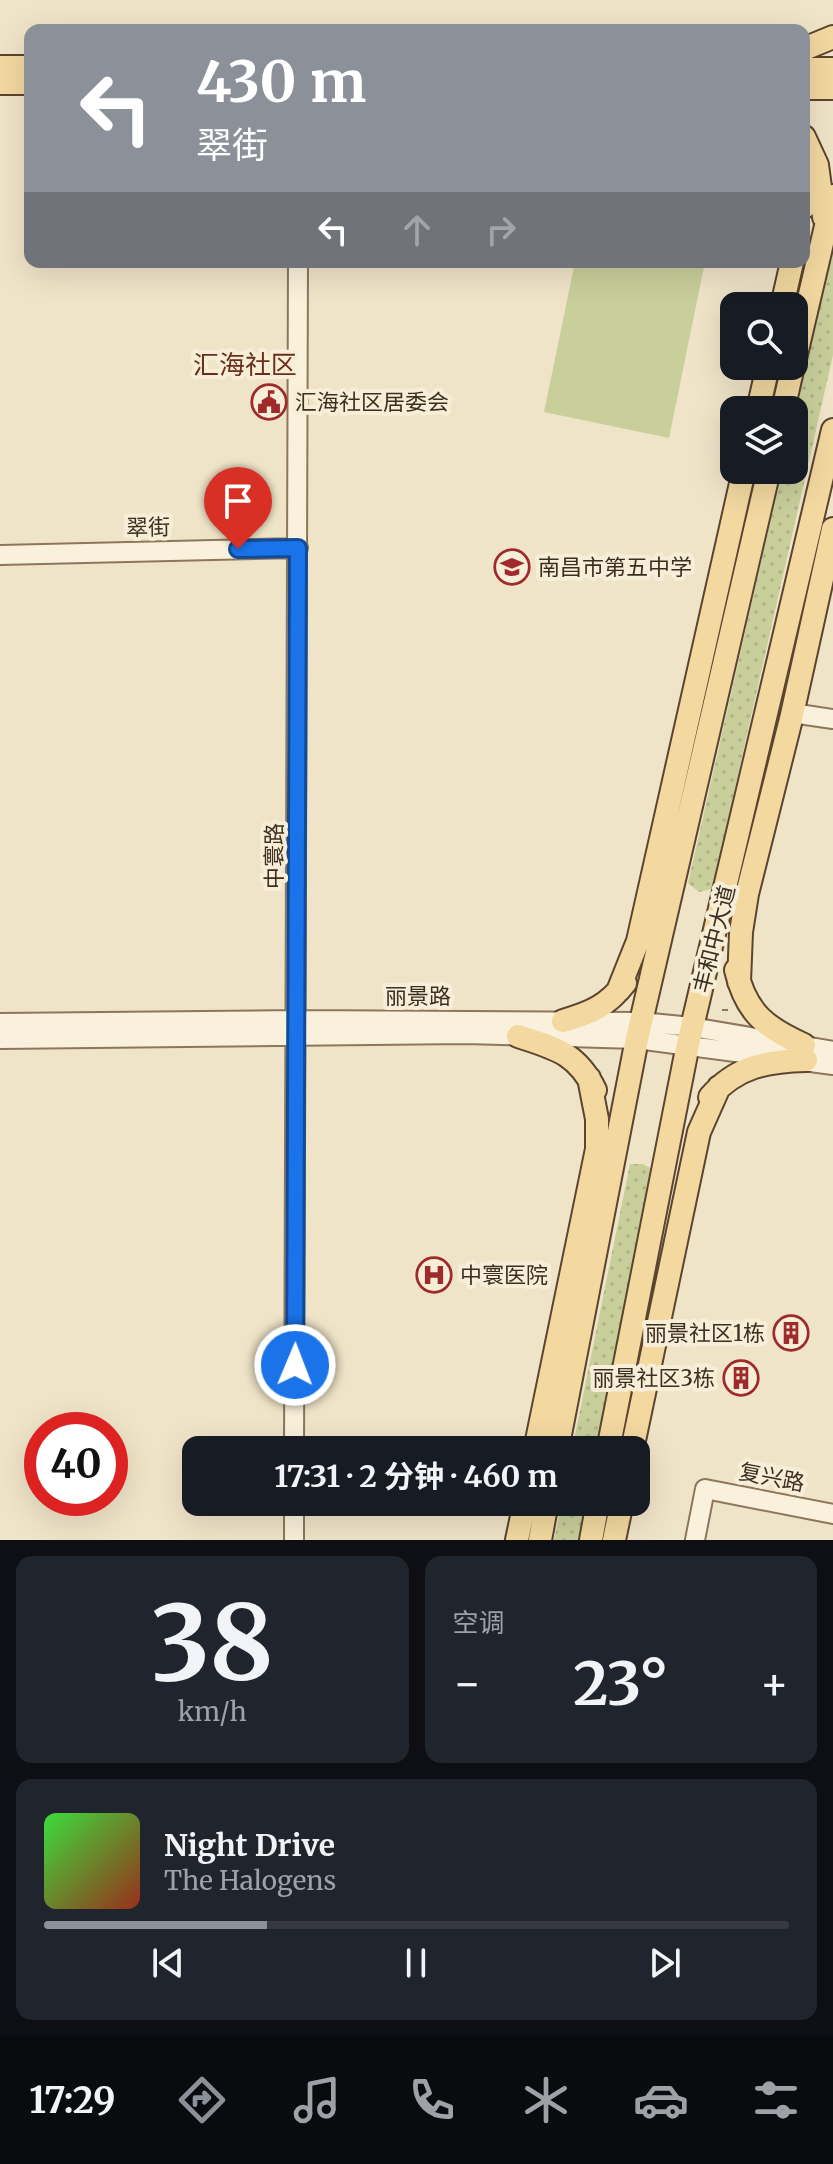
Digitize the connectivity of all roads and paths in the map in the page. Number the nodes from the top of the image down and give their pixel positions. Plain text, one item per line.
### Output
1 (833, 37) edge
2 (810, 47) edge
3 (0, 67) edge
4 (24, 67) edge
5 (810, 69) edge
6 (833, 69) edge
7 (0, 83) edge
8 (24, 83) edge
9 (810, 88) edge
10 (833, 88) edge
11 (810, 150) edge
12 (833, 196) edge
13 (825, 231) junction
14 (298, 268) edge
15 (791, 268) edge
16 (785, 292) edge
17 (808, 304) edge
18 (833, 430) edge
19 (741, 484) edge
20 (766, 484) edge
21 (833, 529) edge
22 (298, 548) junction
23 (0, 555) edge
24 (792, 713) junction
25 (833, 719) edge
26 (725, 894) junction
27 (663, 925) junction
28 (739, 982) junction
29 (618, 991) junction
30 (722, 1010) dead end
31 (740, 1010) dead end
32 (563, 1021) junction
33 (0, 1023) edge
34 (297, 1028) junction
35 (639, 1031) junction
36 (518, 1036) junction
37 (690, 1036) junction
38 (0, 1039) edge
39 (833, 1051) edge
40 (805, 1053) junction
41 (833, 1065) edge
42 (589, 1078) junction
43 (719, 1087) junction
44 (612, 1167) junction
45 (660, 1184) junction
46 (294, 1436) edge
47 (538, 1436) edge
48 (560, 1436) edge
49 (611, 1436) edge
50 (635, 1436) edge
51 (833, 1514) edge
52 (294, 1516) edge
53 (522, 1516) edge
54 (544, 1516) edge
55 (595, 1516) edge
56 (619, 1516) edge
57 (294, 1540) edge
58 (517, 1540) edge
59 (540, 1540) edge
60 (591, 1540) edge
61 (614, 1540) edge
62 (695, 1540) edge

1 - 2 main road
3 - 4 main road
5 - 6 main road
7 - 8 main road
9 - 10 main road
11 - 13 main road
12 - 13 main road
13 - 17 main road
14 - 22 street, 中寰路
15 - 16 main road
18 - 26 main road, 丰和中大道
19 - 29 main road
20 - 27 main road
21 - 24 main road
22 - 23 street, 翠街
22 - 34 street, 中寰路
24 - 25 street
24 - 28 main road
26 - 28 main road
26 - 37 main road, 丰和中大道
27 - 29 main road
27 - 35 main road
28 - 40 main road
29 - 32 main road
30 - 31 path
32 - 34 street, 丽景路
32 - 35 street, 丽景路
33 - 34 street, 丽景路
34 - 36 street, 丽景路
34 - 38 street, 丽景路
34 - 46 street, 中寰路
35 - 36 street, 丽景路
35 - 37 street, 丽景路
35 - 44 main road
36 - 42 main road
37 - 40 street, 丽景路
37 - 45 main road, 丰和中大道
39 - 40 street, 丽景路
40 - 41 street, 丽景路
40 - 43 main road
42 - 44 main road
42 - 47 main road
43 - 45 main road
43 - 50 main road
44 - 48 main road
45 - 49 main road, 丰和中大道
51 - 62 street, 复兴路
52 - 57 street
53 - 58 main road
54 - 59 main road
55 - 60 main road
56 - 61 main road

